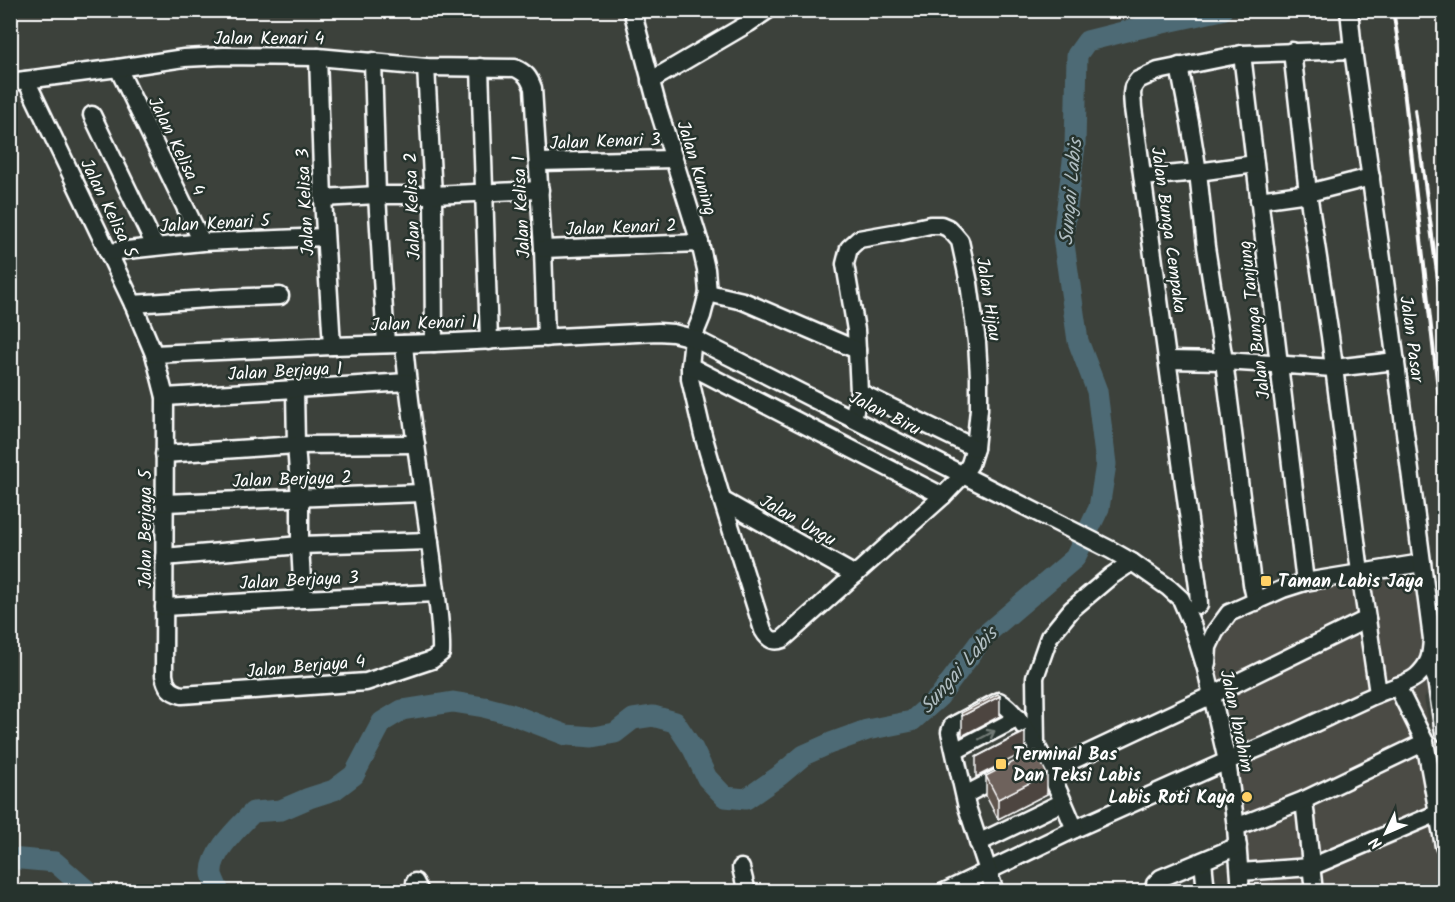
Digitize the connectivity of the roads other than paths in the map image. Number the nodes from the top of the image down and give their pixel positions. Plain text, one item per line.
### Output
1 (632, 10) edge
2 (768, 10) edge
3 (1350, 17) edge
4 (1353, 50) junction
5 (1292, 51) junction
6 (1242, 54) junction
7 (318, 57) junction
8 (373, 61) junction
9 (1179, 66) junction
10 (426, 67) junction
11 (118, 68) junction
12 (480, 68) junction
13 (527, 75) joint
14 (18, 81) edge
15 (650, 81) junction
16 (92, 115) dead end
17 (674, 159) junction
18 (538, 162) junction
19 (1255, 164) junction
20 (1198, 172) junction
21 (1143, 177) junction
22 (1371, 177) junction
23 (540, 190) junction
24 (485, 192) junction
25 (1308, 193) junction
26 (377, 195) junction
27 (433, 195) junction
28 (323, 198) junction
29 (1259, 200) junction
30 (325, 237) junction
31 (202, 242) junction
32 (700, 243) junction
33 (155, 246) junction
34 (543, 249) junction
35 (108, 252) junction
36 (708, 293) junction
37 (280, 296) dead end
38 (133, 304) junction
39 (546, 338) junction
40 (693, 338) junction
41 (489, 341) junction
42 (434, 343) junction
43 (386, 344) junction
44 (404, 344) junction
45 (332, 346) junction
46 (857, 350) junction
47 (154, 354) junction
48 (1167, 360) junction
49 (1224, 361) junction
50 (1396, 361) junction
51 (1279, 363) junction
52 (690, 366) junction
53 (1334, 368) junction
54 (407, 382) junction
55 (295, 390) junction
56 (859, 392) junction
57 (165, 397) junction
58 (853, 419) junction
59 (416, 444) junction
60 (296, 445) junction
61 (975, 448) junction
62 (164, 454) junction
63 (963, 475) junction
64 (422, 493) junction
65 (943, 496) junction
66 (300, 498) junction
67 (722, 500) junction
68 (164, 503) junction
69 (430, 540) junction
70 (300, 545) junction
71 (164, 557) junction
72 (1132, 562) junction
73 (1422, 562) junction
74 (1360, 572) junction
75 (855, 575) junction
76 (1305, 582) junction
77 (436, 593) junction
78 (303, 599) junction
79 (1181, 599) junction
80 (1256, 602) junction
81 (1198, 604) junction
82 (164, 608) junction
83 (1229, 614) junction
84 (1366, 620) junction
85 (1429, 663) junction
86 (1206, 669) junction
87 (1397, 686) junction
88 (1378, 693) junction
89 (182, 695) joint
90 (1212, 695) junction
91 (1018, 718) junction
92 (1444, 734) edge
93 (1425, 742) junction
94 (955, 751) junction
95 (1026, 753) junction
96 (1227, 761) junction
97 (1048, 772) junction
98 (964, 780) junction
99 (1304, 800) junction
100 (1063, 802) junction
101 (1438, 813) junction
102 (1236, 827) junction
103 (1075, 829) junction
104 (978, 843) junction
105 (1238, 846) junction
106 (1444, 846) edge
107 (1203, 861) junction
108 (1311, 867) junction
109 (741, 868) dead end
110 (982, 872) junction
111 (1241, 872) junction
112 (747, 891) edge
113 (944, 891) edge
114 (984, 891) edge
115 (995, 891) edge
116 (1153, 891) edge
117 (1206, 891) edge
118 (1243, 891) edge
119 (1314, 891) edge

1 - 15 street, Jalan Kuning
2 - 15 street
3 - 4 street, Jalan Pasar
4 - 5 street, Jalan Bunga Cempaka
4 - 22 street, Jalan Pasar
5 - 6 street, Jalan Bunga Cempaka
5 - 25 street
6 - 9 street, Jalan Bunga Cempaka
6 - 19 street, Jalan Bunga Tanjung
7 - 8 street, Jalan Kenari 4
7 - 11 street, Jalan Kenari 4
7 - 28 street, Jalan Kelisa 3
8 - 10 street, Jalan Kenari 4
8 - 26 street
9 - 20 street
9 - 21 street, Jalan Bunga Cempaka
10 - 12 street, Jalan Kenari 4
10 - 27 street, Jalan Kelisa 2
11 - 14 street, Jalan Kenari 4
11 - 31 street, Jalan Kelisa 4
12 - 13 street, Jalan Kenari 4
12 - 24 street
13 - 18 street, Jalan Kelisa 1
14 - 35 street, Jalan Kelisa 5
15 - 17 street, Jalan Kuning
16 - 33 street
17 - 18 street, Jalan Kenari 3
17 - 32 street, Jalan Kuning
18 - 23 street, Jalan Kelisa 1
19 - 20 street
19 - 29 street, Jalan Bunga Tanjung
20 - 21 street
20 - 49 street
21 - 48 street, Jalan Bunga Cempaka
22 - 25 street
22 - 50 street, Jalan Pasar
23 - 24 street
23 - 34 street, Jalan Kelisa 1
24 - 27 street
24 - 41 street
25 - 29 street
25 - 53 street
26 - 27 street
26 - 28 street
26 - 43 street
27 - 42 street, Jalan Kelisa 2
28 - 30 street, Jalan Kelisa 3
29 - 51 street, Jalan Bunga Tanjung
30 - 31 street, Jalan Kenari 5
30 - 45 street, Jalan Kelisa 3
31 - 33 street, Jalan Kenari 5
32 - 34 street, Jalan Kenari 2
32 - 36 street, Jalan Kuning
33 - 35 street, Jalan Kenari 5
34 - 39 street, Jalan Kelisa 1
35 - 38 street, Jalan Kelisa 5
36 - 40 street, Jalan Kuning
36 - 46 street
37 - 38 street
38 - 47 street, Jalan Kelisa 5
39 - 40 street, Jalan Kenari 1
39 - 41 street, Jalan Kenari 1
40 - 52 street, Jalan Kuning
40 - 58 street, Jalan Biru
41 - 42 street, Jalan Kenari 1
42 - 44 street, Jalan Kenari 1
43 - 44 street, Jalan Kenari 1
43 - 45 street, Jalan Kenari 1
44 - 54 street
45 - 47 street, Jalan Kenari 1
46 - 56 street, Jalan Hijau
46 - 61 street, Jalan Hijau
47 - 57 street, Jalan Berjaya 5
48 - 49 street
48 - 81 street, Jalan Bunga Cempaka
49 - 51 street
49 - 80 street
50 - 53 street
50 - 73 street, Jalan Pasar
51 - 53 street
51 - 76 street, Jalan Bunga Tanjung
52 - 65 street
52 - 67 street, Jalan Kuning
53 - 74 street
54 - 55 street, Jalan Berjaya 1
54 - 59 street
55 - 57 street, Jalan Berjaya 1
55 - 60 street
56 - 58 street, Jalan Hijau
56 - 61 street
57 - 62 street, Jalan Berjaya 5
58 - 63 street, Jalan Biru
59 - 60 street
59 - 64 street
60 - 62 street
60 - 66 street
61 - 63 street, Jalan Hijau
62 - 68 street, Jalan Berjaya 5
63 - 65 street, Jalan Hijau
63 - 72 street, Jalan Biru
64 - 66 street, Jalan Berjaya 2
64 - 69 street
65 - 75 street, Jalan Hijau
66 - 68 street, Jalan Berjaya 2
66 - 70 street
67 - 75 street, Jalan Ungu
67 - 75 street, Jalan Hijau
68 - 71 street, Jalan Berjaya 5
69 - 70 street
69 - 77 street
70 - 71 street
70 - 78 street
71 - 82 street, Jalan Berjaya 5
72 - 79 street
72 - 95 street
73 - 74 street
73 - 85 street, Jalan Pasar
74 - 76 street
74 - 84 street
76 - 80 street
77 - 78 street, Jalan Berjaya 3
77 - 89 street, Jalan Berjaya 4
78 - 82 street, Jalan Berjaya 3
79 - 81 street
79 - 86 street, Jalan Ibrahim
80 - 83 street
81 - 83 street
82 - 89 street, Jalan Berjaya 5
83 - 86 street
84 - 88 street
84 - 90 street
85 - 87 street
85 - 92 street
86 - 90 street, Jalan Ibrahim
87 - 88 street
87 - 93 street
88 - 96 street
90 - 96 street, Jalan Ibrahim
90 - 97 street
94 -> 91 street
91 - 94 street
91 - 95 street
93 - 99 street
93 - 101 street
94 - 98 street
95 - 97 street
95 - 98 street
96 - 102 street, Jalan Ibrahim
96 - 103 street
97 - 100 street
98 - 104 street
99 - 102 street
99 - 108 street
100 - 103 street
100 - 104 street
101 - 106 street
101 - 108 street
102 - 105 street, Jalan Ibrahim
103 - 110 street
104 - 110 street
105 - 107 street
105 - 111 street, Jalan Ibrahim
107 - 116 street
107 - 117 street
108 - 111 street
108 - 119 street
109 - 112 street
110 - 113 street
110 - 114 street
110 - 115 street
111 - 118 street, Jalan Ibrahim

